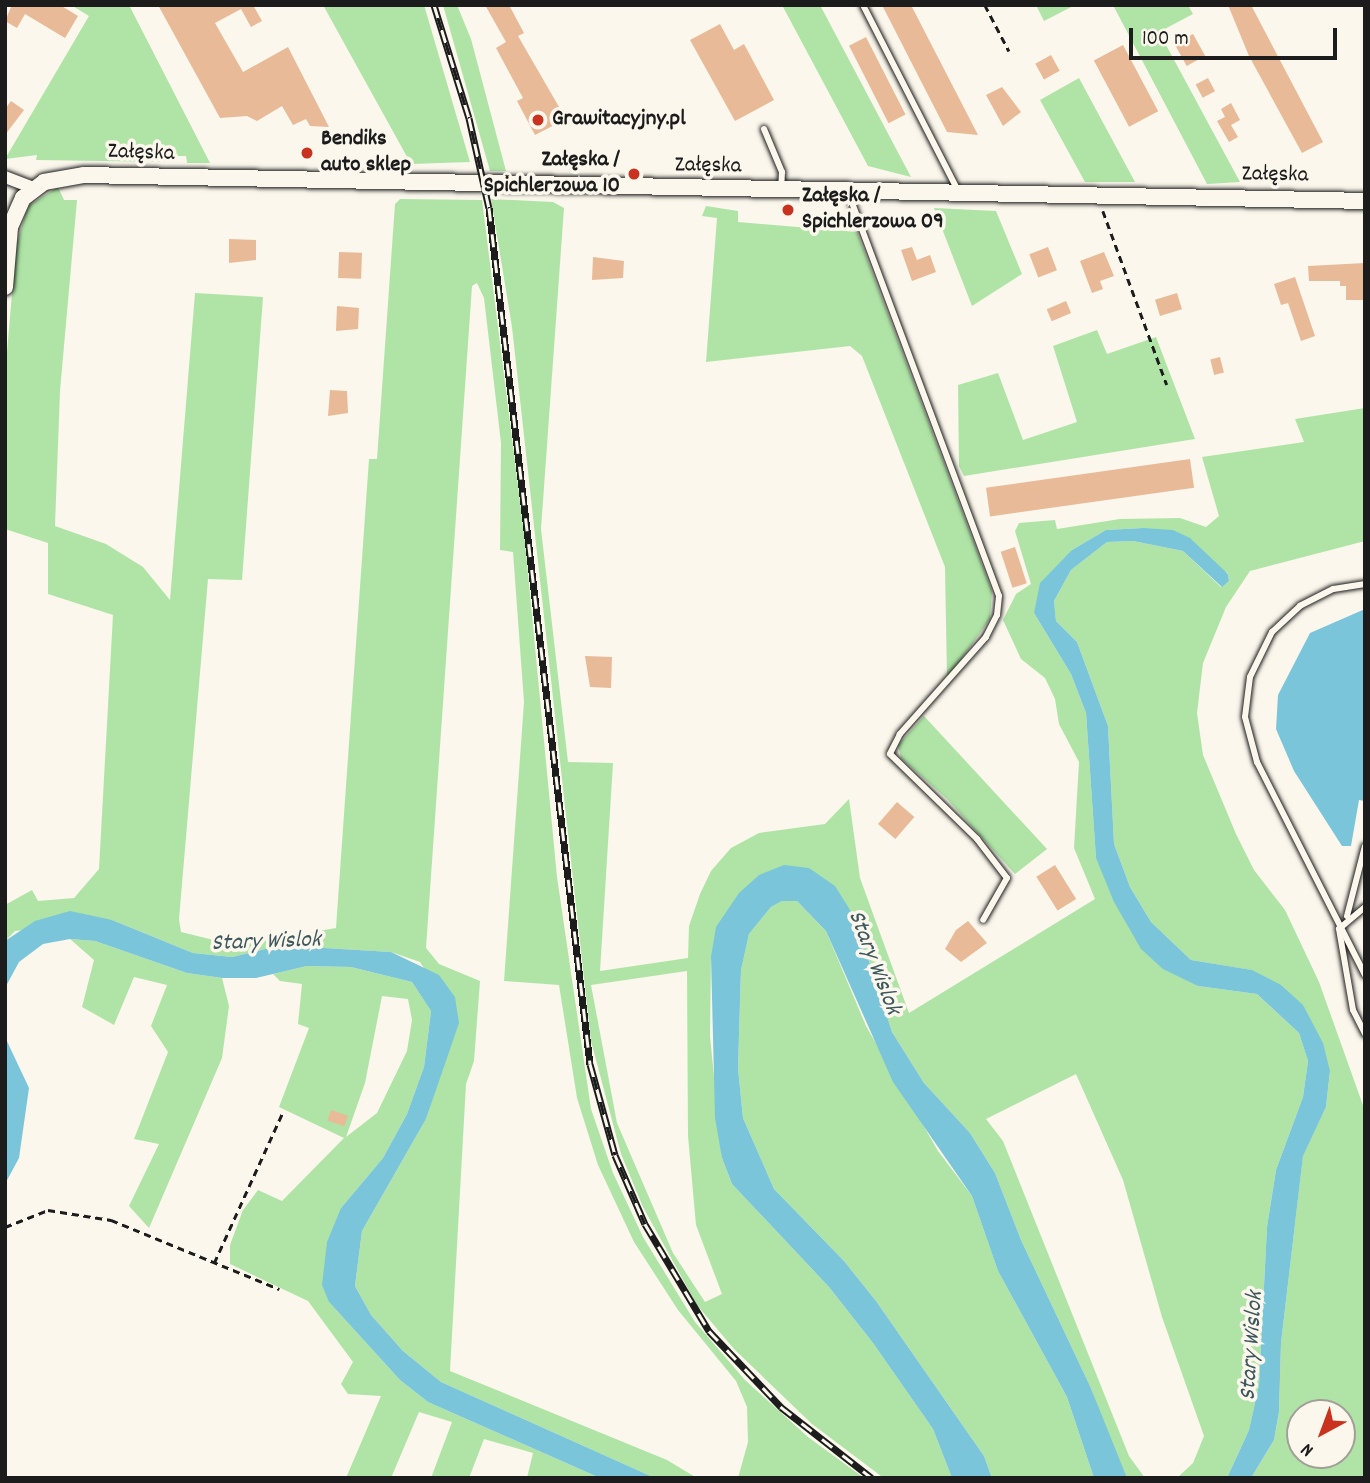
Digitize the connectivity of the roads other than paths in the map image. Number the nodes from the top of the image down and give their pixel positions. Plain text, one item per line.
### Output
1 (863, 5) edge
2 (764, 129) dead end
3 (5, 177) edge
4 (33, 188) junction
5 (780, 191) junction
6 (848, 192) junction
7 (959, 193) junction
8 (1365, 201) edge
9 (5, 287) edge
10 (1365, 584) edge
11 (1365, 846) edge
12 (1365, 901) edge
13 (1361, 908) edge
14 (1346, 919) junction
15 (983, 920) dead end
16 (1339, 929) junction
17 (1365, 975) edge
18 (1365, 1034) edge

1 - 7 lane
2 - 5 lane
3 - 4 street
4 - 5 street, Załęska
4 - 9 street
5 - 6 street, Załęska
6 - 7 street, Załęska
6 - 15 lane
7 - 8 street, Załęska
10 - 16 lane
11 - 14 lane
12 - 13 lane
13 - 14 lane
14 - 16 lane
16 - 17 lane
16 - 18 lane

